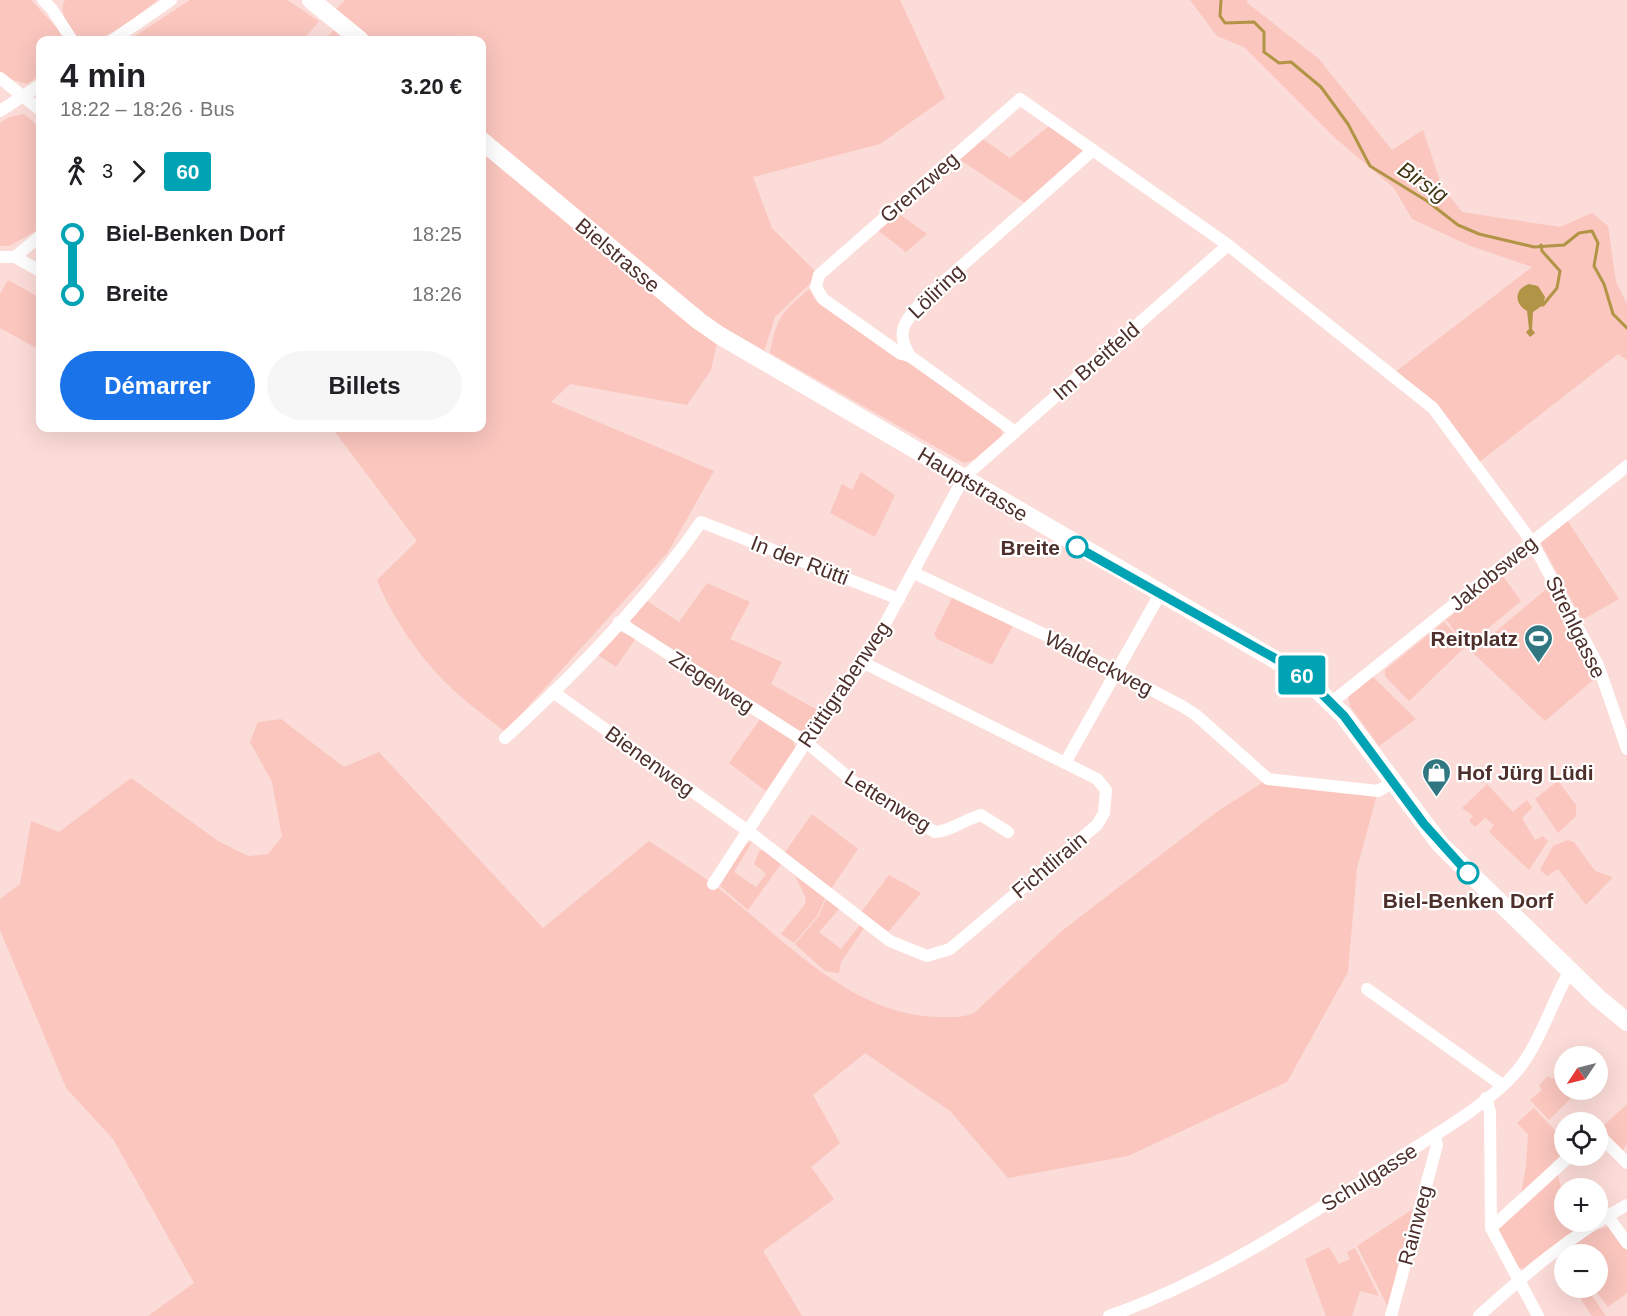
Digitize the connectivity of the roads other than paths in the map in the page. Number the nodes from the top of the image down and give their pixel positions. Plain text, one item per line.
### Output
1 (171, 0) edge
2 (311, 0) edge
3 (50, 3) edge
4 (70, 36) edge
5 (119, 36) edge
6 (355, 36) edge
7 (0, 78) edge
8 (36, 88) edge
9 (23, 96) junction
10 (1020, 99) joint
11 (36, 107) edge
12 (0, 111) edge
13 (486, 144) edge
14 (1093, 150) junction
15 (36, 239) edge
16 (1228, 245) junction
17 (0, 257) edge
18 (15, 257) junction
19 (36, 269) edge
20 (910, 356) junction
21 (761, 361) joint
22 (1015, 432) junction
23 (1627, 466) edge
24 (964, 477) junction
25 (1532, 542) junction
26 (914, 573) junction
27 (1160, 594) junction
28 (899, 599) junction
29 (619, 622) junction
30 (864, 663) junction
31 (1117, 671) junction
32 (553, 692) junction
33 (1332, 702) junction
34 (505, 738) dead end
35 (806, 742) junction
36 (1627, 749) edge
37 (1065, 763) junction
38 (1393, 782) junction
39 (748, 831) junction
40 (1008, 832) dead end
41 (713, 884) dead end
42 (1570, 970) junction
43 (1367, 989) dead end
44 (1627, 1022) edge
45 (1502, 1085) junction
46 (1486, 1098) junction
47 (1435, 1135) junction
48 (1608, 1144) edge
49 (1627, 1163) edge
50 (1559, 1166) edge
51 (1627, 1205) edge
52 (1608, 1214) edge
53 (1608, 1216) edge
54 (1491, 1228) junction
55 (1584, 1232) edge
56 (1627, 1243) edge
57 (1518, 1280) junction
58 (1109, 1316) edge
59 (1390, 1316) edge
60 (1479, 1316) edge
61 (1538, 1316) edge

1 - 5 street
2 - 6 main road
3 - 4 street
7 - 9 street
8 - 9 street
9 - 11 street
9 - 12 street
10 - 14 street, Strehlgasse
10 - 20 street, Grenzweg
13 - 21 main road, Bielstrasse
14 - 16 street, Strehlgasse
14 - 20 street, Löliring
15 - 18 street
16 - 22 street, Im Breitfeld
16 - 25 street, Strehlgasse
17 - 18 street
18 - 19 street
20 - 22 street
21 - 24 main road, Hauptstrasse
22 - 24 street, Im Breitfeld
23 - 25 street, Jakobsweg
24 - 26 street, Rüttigrabenweg
24 - 27 main road, Hauptstrasse
25 - 33 street, Jakobsweg
25 - 36 street, Strehlgasse
26 - 28 street, Rüttigrabenweg
26 - 31 street, Waldeckweg
27 - 31 street
27 - 33 main road, Hauptstrasse
28 - 29 street, In der Rütti
28 - 30 street, Rüttigrabenweg
29 - 32 street
29 - 35 street, Ziegelweg
30 - 35 street, Rüttigrabenweg
30 - 37 street, Fichtlirain
31 - 37 street
31 - 38 street, Waldeckweg
32 - 34 street
32 - 39 street, Bienenweg
33 - 38 main road, Hauptstrasse
35 - 39 street, Rüttigrabenweg
35 - 40 street, Lettenweg
37 - 39 street, Fichtlirain
38 - 42 main road, Hauptstrasse
39 - 41 street, Rüttigrabenweg
42 - 44 main road, Hauptstrasse
42 - 45 street, Schulgasse
43 - 45 street
45 - 46 street, Schulgasse
46 - 47 street, Schulgasse
46 - 54 street
47 - 58 street, Schulgasse
47 - 59 street, Rainweg
48 - 49 street
50 - 54 street
51 - 52 street
53 - 56 street
54 - 57 street
55 - 57 street
57 - 60 street
57 - 61 street

